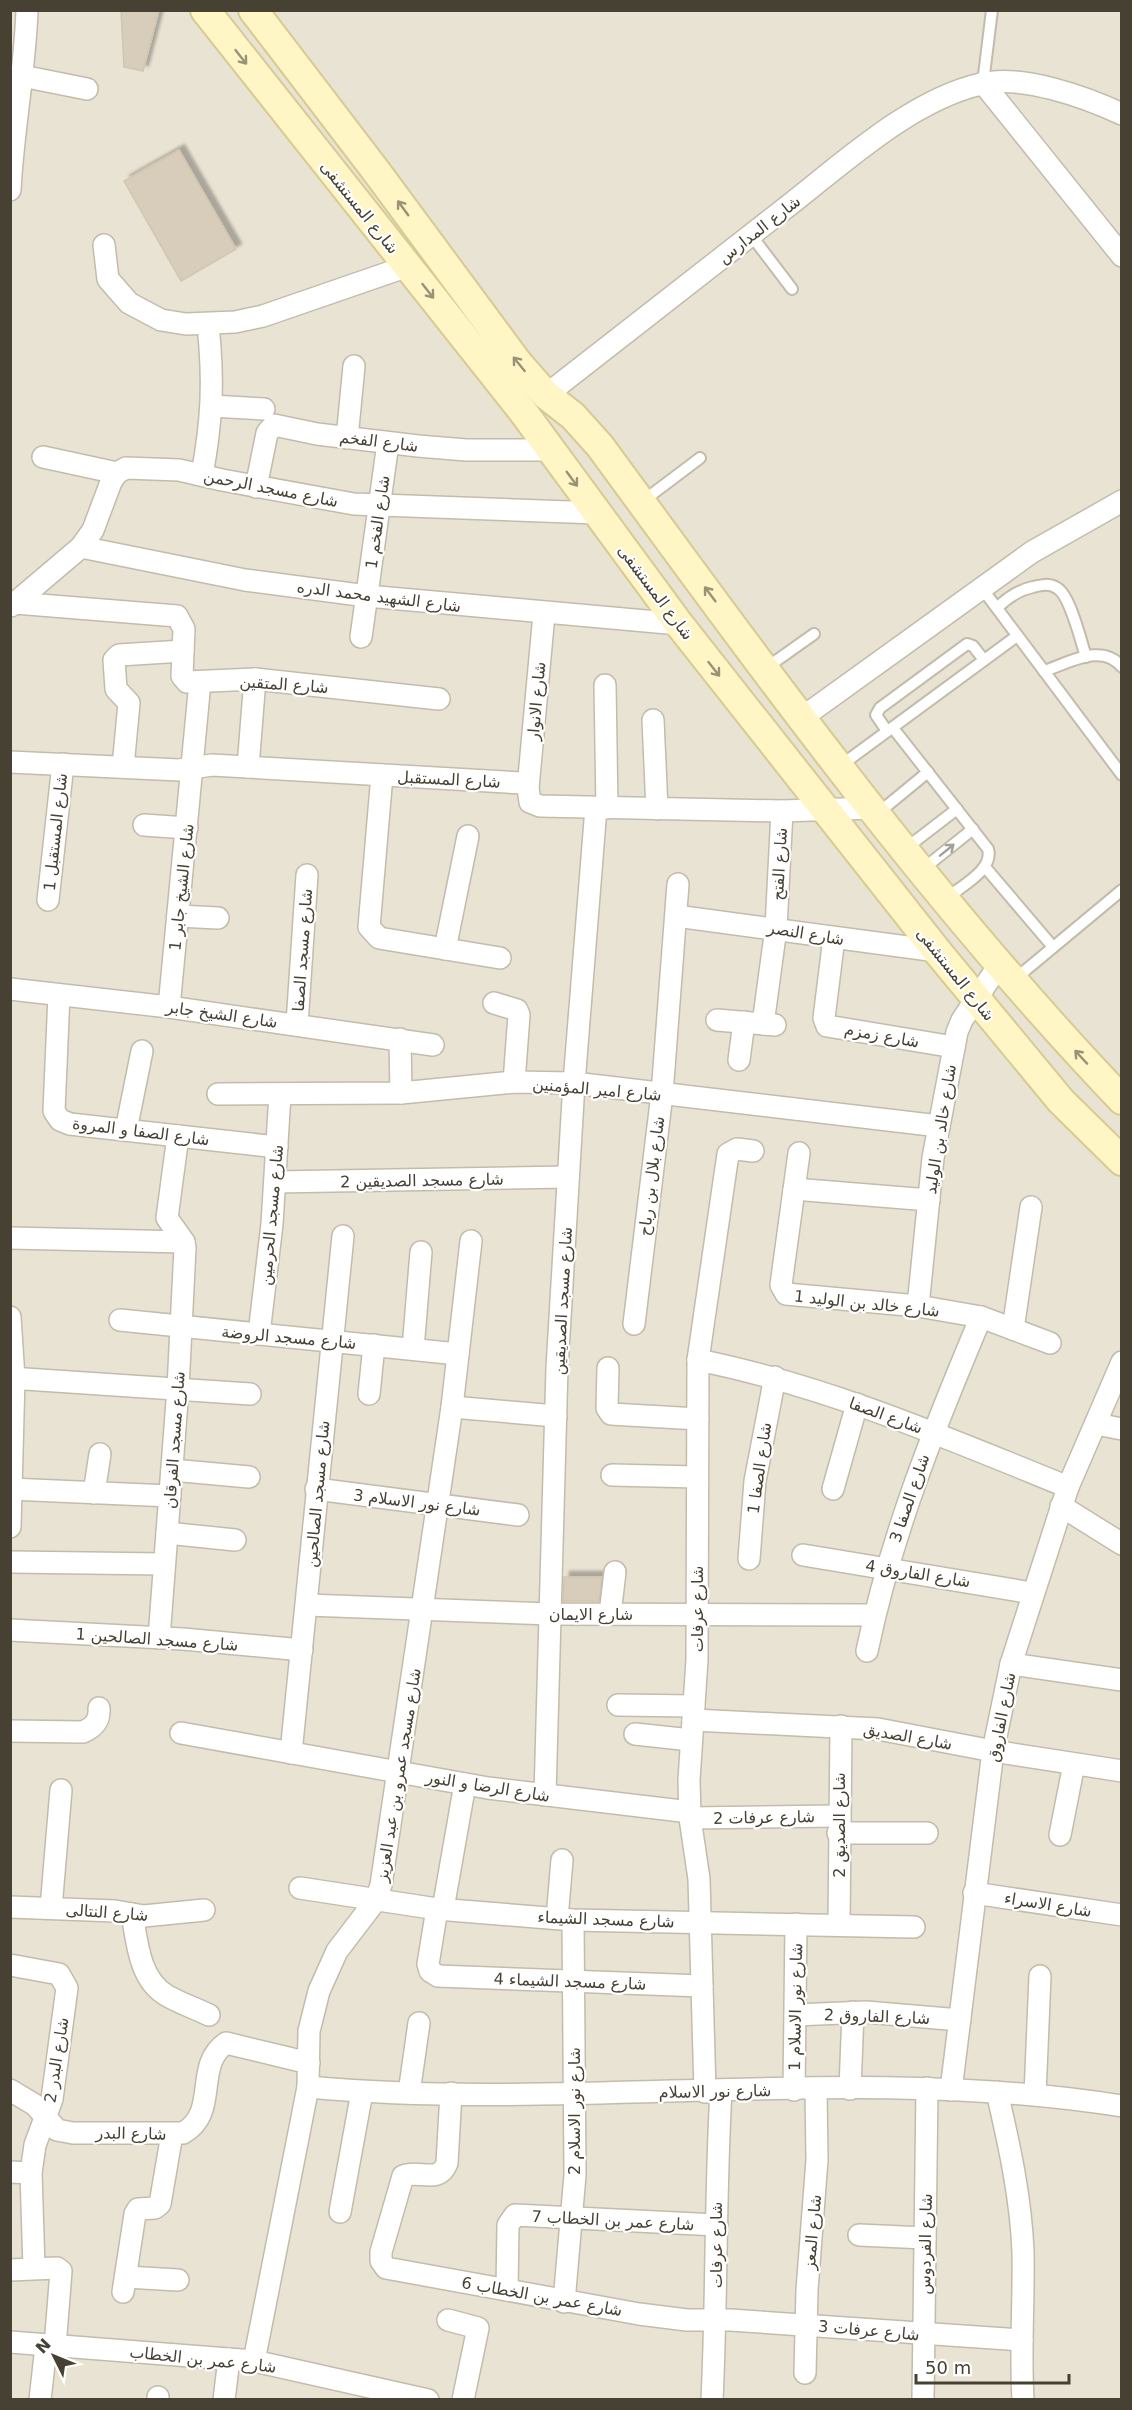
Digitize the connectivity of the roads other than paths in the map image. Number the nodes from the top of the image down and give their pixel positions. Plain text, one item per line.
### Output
1 (27, 10) edge
2 (205, 10) edge
3 (253, 10) edge
4 (992, 10) edge
5 (22, 76) junction
6 (983, 83) junction
7 (87, 89) dead end
8 (1122, 114) edge
9 (376, 171) junction
10 (10, 190) edge
11 (348, 193) junction
12 (752, 235) junction
13 (104, 245) dead end
14 (1122, 256) edge
15 (408, 266) junction
16 (792, 289) dead end
17 (208, 325) junction
18 (354, 366) dead end
19 (546, 394) junction
20 (212, 406) junction
21 (264, 409) dead end
22 (347, 438) junction
23 (388, 443) junction
24 (551, 450) junction
25 (43, 457) dead end
26 (700, 458) dead end
27 (117, 473) junction
28 (202, 475) junction
29 (256, 486) junction
30 (1122, 501) edge
31 (641, 502) junction
32 (379, 506) junction
33 (597, 513) junction
34 (663, 531) junction
35 (81, 547) junction
36 (628, 556) junction
37 (981, 587) junction
38 (367, 596) junction
39 (13, 604) edge
40 (997, 608) junction
41 (544, 614) junction
42 (679, 624) junction
43 (814, 634) dead end
44 (1017, 636) junction
45 (361, 637) dead end
46 (183, 651) junction
47 (1086, 657) junction
48 (984, 660) junction
49 (1122, 667) edge
50 (766, 668) junction
51 (1044, 671) junction
52 (255, 679) junction
53 (200, 682) junction
54 (605, 684) dead end
55 (439, 699) dead end
56 (803, 717) junction
57 (653, 720) dead end
58 (890, 729) junction
59 (10, 762) edge
60 (63, 764) junction
61 (840, 766) junction
62 (123, 767) junction
63 (248, 767) junction
64 (191, 768) junction
65 (928, 772) junction
66 (382, 775) junction
67 (1122, 775) edge
68 (528, 788) junction
69 (601, 808) junction
70 (824, 808) junction
71 (657, 809) junction
72 (957, 809) junction
73 (782, 811) junction
74 (874, 811) junction
75 (144, 825) dead end
76 (187, 828) junction
77 (973, 829) junction
78 (468, 836) dead end
79 (912, 860) junction
80 (985, 867) junction
81 (307, 875) dead end
82 (678, 884) dead end
83 (1122, 890) edge
84 (48, 900) dead end
85 (944, 900) junction
86 (178, 916) junction
87 (676, 916) junction
88 (218, 918) dead end
89 (776, 928) junction
90 (834, 938) junction
91 (1053, 947) junction
92 (445, 949) junction
93 (936, 951) junction
94 (500, 958) dead end
95 (1006, 973) junction
96 (10, 989) edge
97 (59, 995) junction
98 (977, 1000) junction
99 (494, 1003) dead end
100 (169, 1007) junction
101 (717, 1020) dead end
102 (297, 1024) junction
103 (761, 1024) junction
104 (400, 1040) junction
105 (433, 1045) dead end
106 (954, 1047) junction
107 (142, 1051) dead end
108 (739, 1060) dead end
109 (514, 1082) junction
110 (574, 1083) junction
111 (401, 1093) junction
112 (218, 1094) dead end
113 (280, 1094) junction
114 (662, 1094) junction
115 (1122, 1100) edge
116 (939, 1126) junction
117 (126, 1130) junction
118 (178, 1136) junction
119 (277, 1147) junction
120 (753, 1151) dead end
121 (799, 1153) dead end
122 (1122, 1161) edge
123 (568, 1177) junction
124 (275, 1182) junction
125 (794, 1189) junction
126 (929, 1200) junction
127 (1031, 1207) dead end
128 (343, 1236) dead end
129 (10, 1238) edge
130 (471, 1241) dead end
131 (184, 1242) junction
132 (421, 1252) dead end
133 (918, 1306) junction
134 (10, 1317) edge
135 (981, 1317) junction
136 (120, 1320) dead end
137 (634, 1324) dead end
138 (180, 1326) junction
139 (1012, 1329) junction
140 (259, 1335) junction
141 (331, 1341) junction
142 (1050, 1342) dead end
143 (374, 1345) junction
144 (413, 1349) junction
145 (458, 1354) junction
146 (698, 1360) junction
147 (1122, 1362) edge
148 (608, 1368) dead end
149 (775, 1377) junction
150 (12, 1378) edge
151 (178, 1388) junction
152 (250, 1394) dead end
153 (369, 1394) dead end
154 (857, 1404) junction
155 (452, 1407) junction
156 (556, 1416) junction
157 (698, 1419) junction
158 (1096, 1424) junction
159 (1122, 1430) edge
160 (932, 1432) junction
161 (100, 1454) dead end
162 (172, 1470) junction
163 (612, 1475) dead end
164 (249, 1477) dead end
165 (697, 1477) junction
166 (11, 1489) edge
167 (833, 1489) dead end
168 (316, 1490) junction
169 (94, 1493) junction
170 (170, 1496) junction
171 (1065, 1497) junction
172 (438, 1504) junction
173 (518, 1515) dead end
174 (10, 1527) edge
175 (167, 1533) junction
176 (235, 1540) dead end
177 (1122, 1544) edge
178 (803, 1555) dead end
179 (749, 1559) dead end
180 (10, 1562) edge
181 (164, 1564) junction
182 (885, 1568) junction
183 (615, 1572) dead end
184 (1032, 1593) junction
185 (307, 1605) junction
186 (423, 1610) junction
187 (552, 1614) junction
188 (610, 1614) junction
189 (697, 1614) junction
190 (874, 1615) junction
191 (10, 1630) edge
192 (159, 1638) junction
193 (302, 1650) junction
194 (867, 1651) dead end
195 (1011, 1665) junction
196 (1122, 1680) edge
197 (618, 1705) dead end
198 (99, 1708) dead end
199 (693, 1722) junction
200 (841, 1726) junction
201 (10, 1731) edge
202 (181, 1733) dead end
203 (635, 1734) dead end
204 (993, 1751) junction
205 (291, 1753) junction
206 (1074, 1764) junction
207 (1122, 1771) edge
208 (398, 1772) junction
209 (465, 1784) junction
210 (61, 1790) dead end
211 (545, 1795) junction
212 (690, 1815) junction
213 (838, 1824) junction
214 (927, 1833) dead end
215 (1060, 1835) dead end
216 (562, 1860) dead end
217 (300, 1888) dead end
218 (974, 1893) junction
219 (376, 1900) junction
220 (10, 1907) edge
221 (51, 1908) junction
222 (440, 1909) junction
223 (204, 1910) dead end
224 (132, 1914) junction
225 (1122, 1915) edge
226 (565, 1919) junction
227 (701, 1922) junction
228 (796, 1924) junction
229 (838, 1925) junction
230 (914, 1927) dead end
231 (10, 1965) edge
232 (1040, 1976) dead end
233 (572, 1982) junction
234 (702, 1986) junction
235 (853, 2012) junction
236 (209, 2015) dead end
237 (795, 2015) junction
238 (960, 2020) junction
239 (419, 2023) dead end
240 (309, 2063) junction
241 (308, 2087) junction
242 (927, 2088) junction
243 (850, 2089) junction
244 (10, 2090) edge
245 (794, 2090) junction
246 (816, 2090) junction
247 (951, 2090) junction
248 (713, 2091) junction
249 (362, 2092) junction
250 (575, 2092) junction
251 (997, 2092) junction
252 (409, 2093) junction
253 (451, 2093) junction
254 (1035, 2095) junction
255 (1122, 2106) edge
256 (45, 2117) junction
257 (172, 2134) junction
258 (21, 2172) edge
259 (340, 2212) dead end
260 (572, 2218) junction
261 (717, 2225) junction
262 (859, 2235) dead end
263 (925, 2238) junction
264 (34, 2268) junction
265 (10, 2270) edge
266 (178, 2280) dead end
267 (507, 2290) junction
268 (564, 2302) junction
269 (448, 2320) dead end
270 (716, 2320) junction
271 (807, 2325) junction
272 (924, 2335) junction
273 (1022, 2340) junction
274 (10, 2342) edge
275 (50, 2346) junction
276 (229, 2359) junction
277 (254, 2361) junction
278 (805, 2373) dead end
279 (40, 2400) edge
280 (224, 2400) edge
281 (428, 2400) edge
282 (463, 2400) edge
283 (712, 2400) edge
284 (923, 2400) edge
285 (1023, 2400) edge

1 - 5 street
2 -> 11 street, شارع المستشفى
3 - 9 street, شارع المستشفى
4 - 6 lane
5 - 7 street
5 - 10 street
6 - 8 street
6 - 12 street, شارع المدارس
6 - 14 street
9 - 11 street
19 -> 9 street, شارع المستشفى
11 - 15 street, شارع المستشفى
12 - 16 lane
12 - 19 street, شارع المدارس
13 - 17 street
15 - 17 street
15 -> 24 street, شارع المستشفى
17 - 20 street
18 - 22 street
19 - 31 street, شارع المستشفى
20 - 21 street
20 - 28 street
22 - 23 street, شارع الفخم
22 - 29 street, شارع الفخم
23 - 24 street, شارع الفخم
23 - 32 street, شارع الفخم 1
24 -> 33 street, شارع المستشفى
25 - 27 street
26 - 31 lane
27 - 28 street, شارع مسجد الرحمن
27 - 35 street
28 - 29 street, شارع مسجد الرحمن
29 - 32 street, شارع مسجد الرحمن
30 - 37 street
31 - 34 street, شارع المستشفى
32 - 33 street, شارع مسجد الرحمن
32 - 38 street, شارع الفخم 1
33 - 36 street, شارع المستشفى
34 - 36 street
50 -> 34 street, شارع المستشفى
35 - 38 street, شارع الشهيد محمد الدره
35 - 39 street
36 - 42 street, شارع المستشفى
37 - 40 lane
37 - 56 street
38 - 41 street, شارع الشهيد محمد الدره
38 - 45 street, شارع الفخم 1
39 - 46 street
40 - 44 lane
40 - 47 lane
41 - 42 street, شارع الشهيد محمد الدره
41 - 68 street, شارع الانوار
42 -> 70 street, شارع المستشفى
43 - 50 lane
44 - 48 lane
44 - 51 lane
46 - 53 street
46 - 62 street
47 - 49 lane
47 - 51 lane
48 - 58 lane
48 - 58 lane
50 - 56 street, شارع المستشفى
51 - 67 lane
52 - 53 street, شارع المتقين
52 - 55 street, شارع المتقين
52 - 63 street
53 - 64 street, شارع الشيخ جابر 1
54 - 69 street, شارع مسجد الصديقين
56 - 61 street, شارع المستشفى
57 - 71 street
58 - 61 lane
58 - 65 lane
59 - 60 street, شارع المستقبل
60 - 62 street, شارع المستقبل
60 - 84 street, شارع المستقبل 1
61 - 74 street, شارع المستشفى
62 - 64 street, شارع المستقبل
63 - 64 street, شارع المستقبل
63 - 66 street, شارع المستقبل
64 - 76 street, شارع الشيخ جابر 1
65 - 72 lane
65 - 74 lane
66 - 68 street, شارع المستقبل
66 - 92 street
68 - 69 street
69 - 71 street
69 - 110 street, شارع مسجد الصديقين
70 - 73 street
70 - 74 street
70 - 93 street, شارع المستشفى
71 - 73 street
72 - 77 lane
72 - 79 lane
73 - 89 street, شارع الفتح
74 - 79 street, شارع المستشفى
75 - 76 street
76 - 86 street, شارع الشيخ جابر 1
79 -> 77 lane
77 - 80 lane
78 - 92 street
79 - 85 street, شارع المستشفى
80 - 85 lane
80 - 91 lane
81 - 102 street, شارع مسجد الصفا
82 - 87 street, شارع بلال بن رباح
83 - 91 lane
85 - 95 street, شارع المستشفى
86 - 88 street
86 - 100 street, شارع الشيخ جابر 1
87 - 89 street, شارع النصر
87 - 114 street, شارع بلال بن رباح
89 - 90 street, شارع النصر
89 - 103 street, شارع الفتح
90 - 93 street, شارع النصر
90 - 106 street, شارع زمزم
91 - 95 lane
92 - 94 street
93 - 98 street, شارع المستشفى
95 - 98 street, شارع خالد بن الوليد
115 -> 95 street, شارع المستشفى
96 - 97 street, شارع الشيخ جابر
97 - 100 street, شارع الشيخ جابر
97 - 117 street, شارع الصفا و المروة
98 - 106 street, شارع خالد بن الوليد
98 - 122 street, شارع المستشفى
99 - 109 street
100 - 102 street, شارع الشيخ جابر
101 - 103 street
102 - 104 street, شارع الشيخ جابر
103 - 108 street, شارع الفتح
104 - 105 street, شارع الشيخ جابر
104 - 111 street
106 - 116 street, شارع خالد بن الوليد
107 - 117 street
109 - 110 street, شارع امير المؤمنين
109 - 111 street, شارع امير المؤمنين
110 - 114 street, شارع امير المؤمنين
110 - 123 street, شارع مسجد الصديقين
111 - 113 street, شارع امير المؤمنين
112 - 113 street, شارع امير المؤمنين
113 - 119 street, شارع مسجد الحرمين
114 - 116 street, شارع امير المؤمنين
114 - 137 street, شارع بلال بن رباح
116 - 126 street, شارع خالد بن الوليد
117 - 118 street, شارع الصفا و المروة
118 - 119 street, شارع الصفا و المروة
118 - 131 street
119 - 124 street, شارع مسجد الحرمين
120 - 146 street, شارع عرفات
121 - 125 street, شارع خالد بن الوليد 1
123 - 124 street, شارع مسجد الصديقين 2
123 - 156 street, شارع مسجد الصديقين
124 - 140 street, شارع مسجد الحرمين
125 - 126 street
125 - 133 street, شارع خالد بن الوليد 1
126 - 133 street, شارع خالد بن الوليد
127 - 139 street
128 - 141 street, شارع مسجد الصالحين
129 - 131 street
130 - 145 street, شارع مسجد عمرو بن عبد العزيز
131 - 138 street, شارع مسجد الفرقان
132 - 144 street
133 - 135 street, شارع خالد بن الوليد 1
134 - 150 street
135 - 139 street, شارع خالد بن الوليد 1
135 - 160 street, شارع الصفا 3
136 - 138 street, شارع مسجد الروضة
138 - 140 street, شارع مسجد الروضة
138 - 151 street, شارع مسجد الفرقان
139 - 142 street, شارع خالد بن الوليد 1
140 - 141 street, شارع مسجد الروضة
141 - 143 street, شارع مسجد الروضة
141 - 168 street, شارع مسجد الصالحين
143 - 144 street, شارع مسجد الروضة
143 - 153 street
144 - 145 street, شارع مسجد الروضة
145 - 155 street, شارع مسجد عمرو بن عبد العزيز
146 - 149 street, شارع الصفا
146 - 157 street, شارع عرفات
147 - 158 street, شارع الفاروق
148 - 157 street
149 - 154 street, شارع الصفا
149 - 179 street, شارع الصفا 1
150 - 151 street
150 - 166 street
151 - 152 street
151 - 162 street, شارع مسجد الفرقان
154 - 160 street, شارع الصفا
154 - 167 street
155 - 156 street
155 - 172 street, شارع مسجد عمرو بن عبد العزيز
156 - 187 street, شارع مسجد الصديقين
157 - 165 street, شارع عرفات
158 - 159 street
158 - 171 street, شارع الفاروق
160 - 171 street, شارع الصفا
160 - 182 street, شارع الصفا 3
161 - 169 street
162 - 164 street
162 - 170 street, شارع مسجد الفرقان
163 - 165 street
165 - 189 street, شارع عرفات
166 - 169 street
166 - 174 street
168 - 172 street, شارع نور الاسلام 3
168 - 185 street, شارع مسجد الصالحين
169 - 170 street
170 - 175 street, شارع مسجد الفرقان
171 - 177 street, شارع الصفا
171 - 184 street, شارع الفاروق
172 - 173 street, شارع نور الاسلام 3
172 - 186 street, شارع مسجد عمرو بن عبد العزيز
175 - 176 street
175 - 181 street, شارع مسجد الفرقان
178 - 182 street, شارع الفاروق 4
180 - 181 street
181 - 192 street, شارع مسجد الفرقان
182 - 184 street, شارع الفاروق 4
182 - 190 street, شارع الصفا 3
183 - 188 street
184 - 195 street, شارع الفاروق
185 - 186 street, شارع الايمان
185 - 193 street, شارع مسجد الصالحين
186 - 187 street, شارع الايمان
186 - 208 street, شارع مسجد عمرو بن عبد العزيز
187 - 188 street, شارع الايمان
187 - 211 street, شارع مسجد الصديقين
188 - 189 street, شارع الايمان
189 - 190 street, شارع الايمان
189 - 199 street, شارع عرفات
190 - 194 street, شارع الصفا 3
191 - 192 street, شارع مسجد الصالحين 1
192 - 193 street, شارع مسجد الصالحين 1
193 - 205 street, شارع مسجد الصالحين
195 - 196 street
195 - 204 street, شارع الفاروق
197 - 199 street
198 - 201 street
199 - 200 street, شارع الصديق
199 - 203 street
199 - 212 street, شارع عرفات
200 - 204 street, شارع الصديق
200 - 213 street, شارع الصديق 2
202 - 205 street, شارع الرضا و النور
204 - 206 street, شارع الصديق
204 - 218 street, شارع الفاروق
205 - 208 street, شارع الرضا و النور
206 - 207 street, شارع الصديق
206 - 215 street
208 - 209 street, شارع الرضا و النور
208 - 219 street, شارع مسجد عمرو بن عبد العزيز
209 - 211 street, شارع الرضا و النور
209 - 222 street
210 - 221 street
211 - 212 street, شارع الرضا و النور
212 - 213 street, شارع عرفات 2
212 - 227 street, شارع عرفات
213 - 214 street, شارع عرفات 2
213 - 229 street, شارع الصديق 2
216 - 226 street, شارع نور الاسلام 2
217 - 219 street, شارع مسجد الشيماء
218 - 225 street, شارع الاسراء
218 - 238 street, شارع الفاروق
219 - 222 street, شارع مسجد الشيماء
219 - 240 street, شارع مسجد عمرو بن عبد العزيز
220 - 221 street, شارع النتالى
221 - 224 street, شارع النتالى
222 - 226 street, شارع مسجد الشيماء
222 - 233 street, شارع مسجد الشيماء 4
223 - 224 street, شارع النتالى
224 - 236 street
226 - 227 street, شارع مسجد الشيماء
226 - 233 street, شارع نور الاسلام 2
227 - 228 street, شارع مسجد الشيماء
227 - 234 street, شارع عرفات
228 - 229 street, شارع مسجد الشيماء
228 - 237 street, شارع نور الاسلام 1
229 - 230 street, شارع مسجد الشيماء
231 - 256 street, شارع البدر 2
232 - 254 street
233 - 234 street, شارع مسجد الشيماء 4
233 - 250 street, شارع نور الاسلام 2
234 - 248 street, شارع عرفات
235 - 237 street, شارع الفاروق 2
235 - 238 street, شارع الفاروق 2
235 - 243 street
237 - 245 street, شارع نور الاسلام 1
238 - 247 street, شارع الفاروق
239 - 252 street
240 - 241 street, شارع مسجد عمرو بن عبد العزيز
240 - 257 street, شارع البدر
241 - 249 street, شارع نور الاسلام
241 - 277 street, شارع مسجد عمرو بن عبد العزيز
242 - 243 street, شارع نور الاسلام
242 - 247 street, شارع نور الاسلام
242 - 263 street, شارع الفردوس
243 - 246 street, شارع نور الاسلام
244 - 256 street, شارع البدر
245 - 246 street, شارع نور الاسلام
245 - 248 street, شارع نور الاسلام
246 - 271 street, شارع المعز
247 - 251 street, شارع نور الاسلام
248 - 250 street, شارع نور الاسلام
248 - 261 street, شارع عرفات
249 - 252 street, شارع نور الاسلام
249 - 259 street
250 - 253 street, شارع نور الاسلام
250 - 260 street, شارع نور الاسلام 2
251 - 254 street, شارع نور الاسلام
251 - 273 street
252 - 253 street, شارع نور الاسلام
253 - 267 street, شارع عمر بن الخطاب 6
254 - 255 street, شارع نور الاسلام
256 - 257 street, شارع البدر
256 - 258 street, شارع البدر 2
257 - 266 street
258 - 264 street, شارع البدر 2
260 - 261 street, شارع عمر بن الخطاب 7
260 - 267 street, شارع عمر بن الخطاب 7
260 - 268 street, شارع نور الاسلام 2
261 - 270 street, شارع عرفات
262 - 263 street
263 - 272 street, شارع الفردوس
264 - 265 street
264 - 275 street
267 - 268 street, شارع عمر بن الخطاب 6
268 - 270 street, شارع عمر بن الخطاب 6
269 - 282 street
270 - 271 street, شارع عرفات 3
270 - 283 street, شارع عرفات
271 - 272 street, شارع عرفات 3
271 - 278 street, شارع المعز
272 - 273 street, شارع عرفات 3
272 - 284 street, شارع الفردوس
273 - 285 street
274 - 275 street, شارع عمر بن الخطاب
275 - 276 street, شارع عمر بن الخطاب
275 - 279 street
276 - 277 street, شارع عمر بن الخطاب
276 - 280 street
277 - 281 street, شارع عمر بن الخطاب

